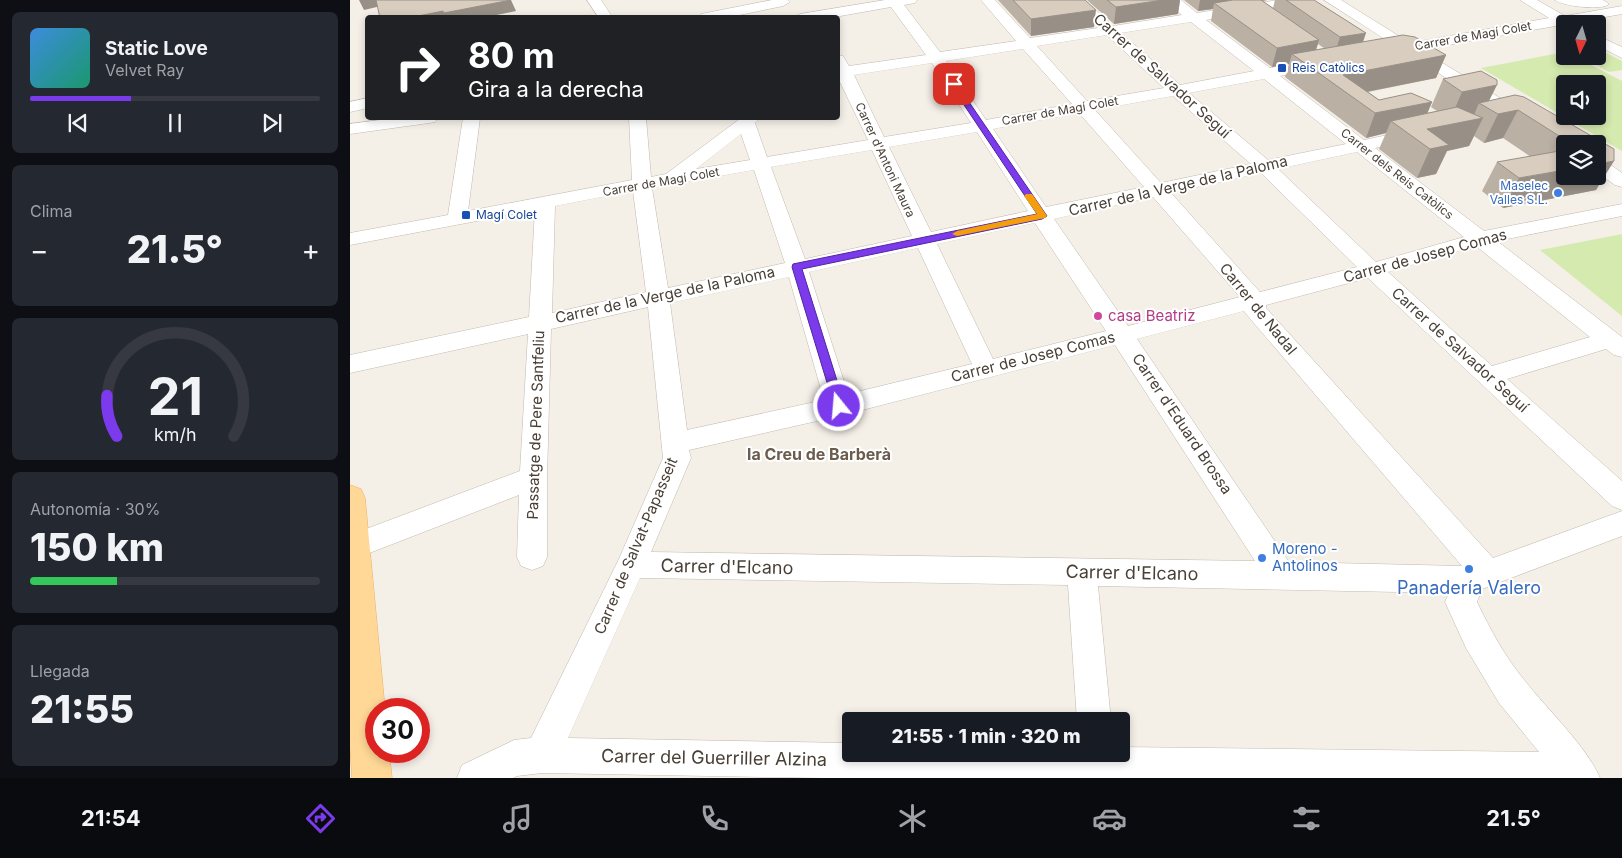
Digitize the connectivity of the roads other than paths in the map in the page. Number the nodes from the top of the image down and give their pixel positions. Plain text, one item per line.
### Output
1 (594, 0) edge
2 (988, 0) edge
3 (1076, 0) edge
4 (1172, 0) edge
5 (1304, 0) edge
6 (1331, 0) edge
7 (1527, 0) edge
8 (1562, 0) edge
9 (794, 1) edge
10 (902, 1) edge
11 (1255, 8) junction
12 (1622, 8) edge
13 (604, 15) edge
14 (717, 15) edge
15 (810, 15) edge
16 (817, 15) edge
17 (1594, 15) edge
18 (1195, 16) junction
19 (1556, 17) edge
20 (1270, 18) edge
21 (1556, 23) edge
22 (1110, 29) junction
23 (1025, 43) junction
24 (1606, 45) edge
25 (1409, 47) junction
26 (1315, 51) edge
27 (1379, 53) edge
28 (1622, 54) edge
29 (935, 56) junction
30 (840, 68) edge
31 (840, 70) edge
32 (1267, 74) junction
33 (1176, 90) junction
34 (365, 104) edge
35 (350, 107) edge
36 (1082, 107) junction
37 (1514, 113) junction
38 (1485, 119) edge
39 (415, 120) edge
40 (471, 120) edge
41 (637, 120) edge
42 (748, 120) edge
43 (981, 126) junction
44 (350, 129) edge
45 (1428, 131) edge
46 (1556, 139) edge
47 (878, 143) junction
48 (1361, 146) junction
49 (762, 164) junction
50 (1264, 166) junction
51 (1606, 170) edge
52 (1622, 180) edge
53 (669, 181) junction
54 (642, 184) junction
55 (1157, 191) junction
56 (546, 203) junction
57 (1622, 210) edge
58 (1042, 216) junction
59 (456, 220) junction
60 (1481, 238) junction
61 (350, 239) edge
62 (923, 240) junction
63 (797, 267) junction
64 (1372, 270) junction
65 (658, 296) junction
66 (1255, 300) junction
67 (539, 322) junction
68 (1123, 335) junction
69 (1616, 344) edge
70 (350, 364) edge
71 (986, 369) junction
72 (1487, 376) junction
73 (839, 406) junction
74 (675, 443) junction
75 (533, 478) junction
76 (350, 498) edge
77 (1622, 498) edge
78 (1622, 523) edge
79 (354, 546) junction
80 (532, 557) dead end
81 (631, 565) junction
82 (1082, 573) junction
83 (1281, 575) junction
84 (1481, 575) junction
85 (1093, 712) edge
86 (542, 754) junction
87 (1098, 766) edge
88 (670, 768) edge
89 (1580, 775) edge
90 (372, 778) edge
91 (475, 778) edge

1 - 13 street
2 - 23 street, Carrer de Nadal
3 - 22 street, Carrer de Salvador Seguí
4 - 18 street, Carrer dels Reis Catòlics
5 - 11 street
6 - 25 street
7 - 19 street
8 - 12 street
9 - 14 street
9 - 15 street
10 - 16 street
10 - 29 street, Carrer d'Eduard Brossa
11 - 18 street
11 - 20 street
12 - 17 street, Carrer de Magí Colet
18 - 22 street
18 - 32 street, Carrer dels Reis Catòlics
21 - 25 street, Carrer de Magí Colet
22 - 23 street
22 - 33 street, Carrer de Salvador Seguí
23 - 29 street
23 - 36 street, Carrer de Nadal
24 - 28 street
25 - 27 street, Carrer de Magí Colet
25 - 37 street
26 - 32 street, Carrer de Magí Colet
29 - 30 street
29 - 43 street, Carrer d'Eduard Brossa
31 - 47 street, Carrer d'Antoni Maura
32 - 33 street, Carrer de Magí Colet
32 - 48 street, Carrer dels Reis Catòlics
33 - 36 street, Carrer de Magí Colet
33 - 50 street, Carrer de Salvador Seguí
34 - 35 street
36 - 43 street, Carrer de Magí Colet
36 - 55 street, Carrer de Nadal
37 - 38 street
37 - 46 street
39 - 44 street
40 - 59 street
41 - 54 street, Carrer de Salvat-Papasseit
42 - 49 street
42 - 53 street
43 - 47 street, Carrer de Magí Colet
43 - 58 street, Carrer d'Eduard Brossa
45 - 48 street, Carrer de la Verge de la Paloma
47 - 49 street, Carrer de Magí Colet
47 - 62 street, Carrer d'Antoni Maura
48 - 50 street, Carrer de la Verge de la Paloma
48 - 60 street, Carrer dels Reis Catòlics
49 - 53 street, Carrer de Magí Colet
49 - 63 street
50 - 55 street, Carrer de la Verge de la Paloma
50 - 64 street, Carrer de Salvador Seguí
51 - 52 street
53 - 54 street, Carrer de Magí Colet
54 - 56 street, Carrer de Magí Colet
54 - 65 street, Carrer de Salvat-Papasseit
55 - 58 street, Carrer de la Verge de la Paloma
55 - 66 street, Carrer de Nadal
56 - 59 street, Carrer de Magí Colet
56 - 67 street, Passatge de Pere Santfeliu
57 - 60 street, Carrer de Josep Comas
58 - 62 street, Carrer de la Verge de la Paloma
58 - 68 street, Carrer d'Eduard Brossa
59 - 61 street, Carrer de Magí Colet
60 - 64 street, Carrer de Josep Comas
60 - 69 street, Carrer dels Reis Catòlics
62 - 63 street, Carrer de la Verge de la Paloma
62 - 71 street, Carrer d'Antoni Maura
63 - 65 street, Carrer de la Verge de la Paloma
63 - 73 street
64 - 66 street, Carrer de Josep Comas
64 - 72 street, Carrer de Salvador Seguí
65 - 67 street, Carrer de la Verge de la Paloma
65 - 74 street, Carrer de Salvat-Papasseit
66 - 68 street, Carrer de Josep Comas
66 - 84 street, Carrer de Nadal
67 - 70 street, Carrer de la Verge de la Paloma
67 - 75 street, Passatge de Pere Santfeliu
68 - 71 street, Carrer de Josep Comas
68 - 83 street, Carrer d'Eduard Brossa
69 - 72 street
71 - 73 street, Carrer de Josep Comas
72 - 77 street, Carrer de Salvador Seguí
73 - 74 street, Carrer de Josep Comas
74 - 81 street, Carrer de Salvat-Papasseit
75 - 79 street
75 - 80 street, Passatge de Pere Santfeliu
76 - 79 main road
78 - 84 street, Carrer d'Elcano
79 - 90 main road
81 - 82 street, Carrer d'Elcano
81 - 86 street, Carrer de Salvat-Papasseit
82 - 83 street, Carrer d'Elcano
82 - 85 street
83 - 84 street, Carrer d'Elcano
84 - 89 street
86 - 88 street, Carrer del Guerriller Alzina
86 - 91 street, Carrer del Guerriller Alzina
87 - 88 street, Carrer del Guerriller Alzina
87 - 89 street, Carrer del Guerriller Alzina

